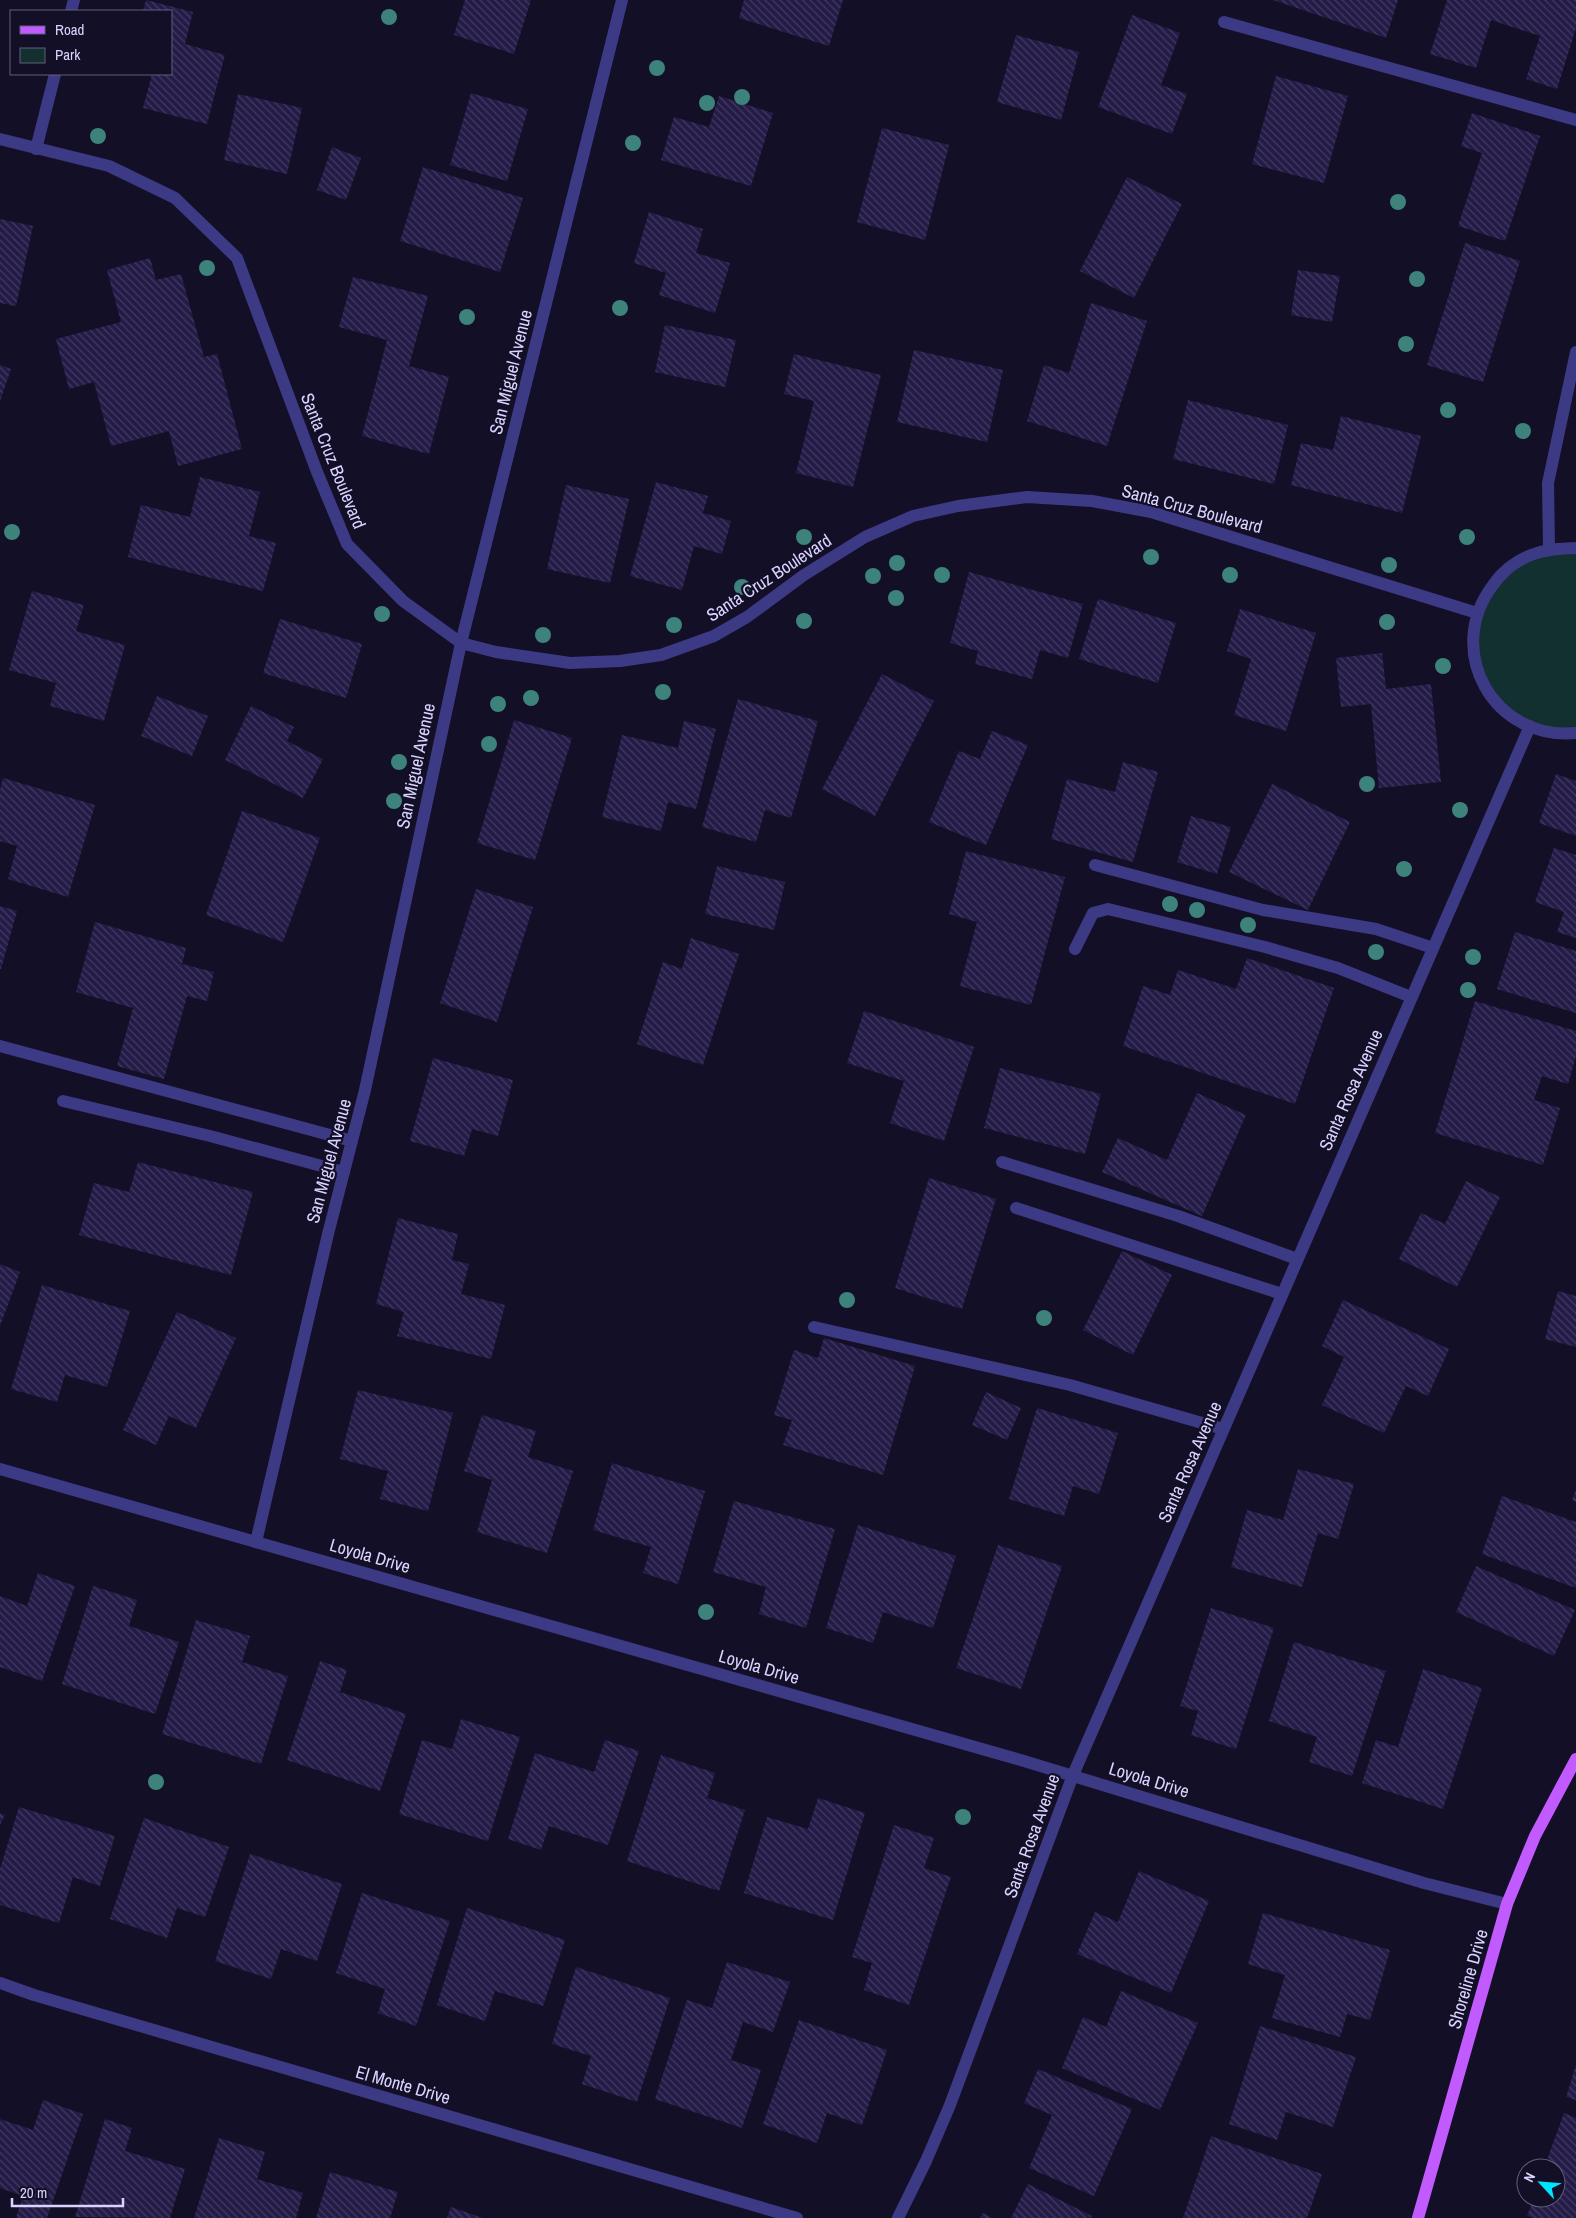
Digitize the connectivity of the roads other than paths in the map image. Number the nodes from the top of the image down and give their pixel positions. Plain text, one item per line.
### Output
1 (622, 0) edge
2 (1224, 22) dead end
3 (55, 75) edge
4 (1576, 120) edge
5 (0, 139) edge
6 (36, 149) junction
7 (1576, 352) edge
8 (1576, 548) edge
9 (1550, 549) junction
10 (1476, 613) junction
11 (461, 642) junction
12 (1530, 726) junction
13 (1576, 733) edge
14 (1095, 866) dead end
15 (1433, 948) junction
16 (1076, 949) dead end
17 (1411, 997) junction
18 (0, 1046) edge
19 (63, 1101) dead end
20 (352, 1141) junction
21 (1002, 1162) dead end
22 (344, 1172) junction
23 (1016, 1208) dead end
24 (1297, 1259) junction
25 (1282, 1294) junction
26 (814, 1327) dead end
27 (1223, 1429) junction
28 (0, 1469) edge
29 (256, 1542) junction
30 (1576, 1759) edge
31 (1073, 1775) junction
32 (1507, 1904) junction
33 (0, 1982) edge
34 (797, 2218) edge
35 (898, 2218) edge
36 (1418, 2218) edge

1 - 11 street, San Miguel Avenue
2 - 4 street
3 - 6 street
5 - 6 street, Santa Cruz Boulevard
6 - 11 street, Santa Cruz Boulevard
7 - 9 street
8 - 9 street
9 - 10 street
10 - 11 street, Santa Cruz Boulevard
10 - 12 street
11 - 20 street, San Miguel Avenue
12 - 13 street
12 - 15 street, Santa Rosa Avenue
14 - 15 street
15 - 17 street, Santa Rosa Avenue
16 - 17 street
17 - 24 street, Santa Rosa Avenue
18 - 20 street
19 - 22 street
20 - 22 street, San Miguel Avenue
21 - 24 street
22 - 29 street, San Miguel Avenue
23 - 25 street
24 - 25 street, Santa Rosa Avenue
25 - 27 street, Santa Rosa Avenue
26 - 27 street
27 - 31 street, Santa Rosa Avenue
28 - 29 street, Loyola Drive
29 - 31 street, Loyola Drive
30 - 32 main road, Shoreline Drive
31 - 32 street, Loyola Drive
31 - 35 street, Santa Rosa Avenue
32 - 36 main road, Shoreline Drive
33 - 34 street, El Monte Drive

